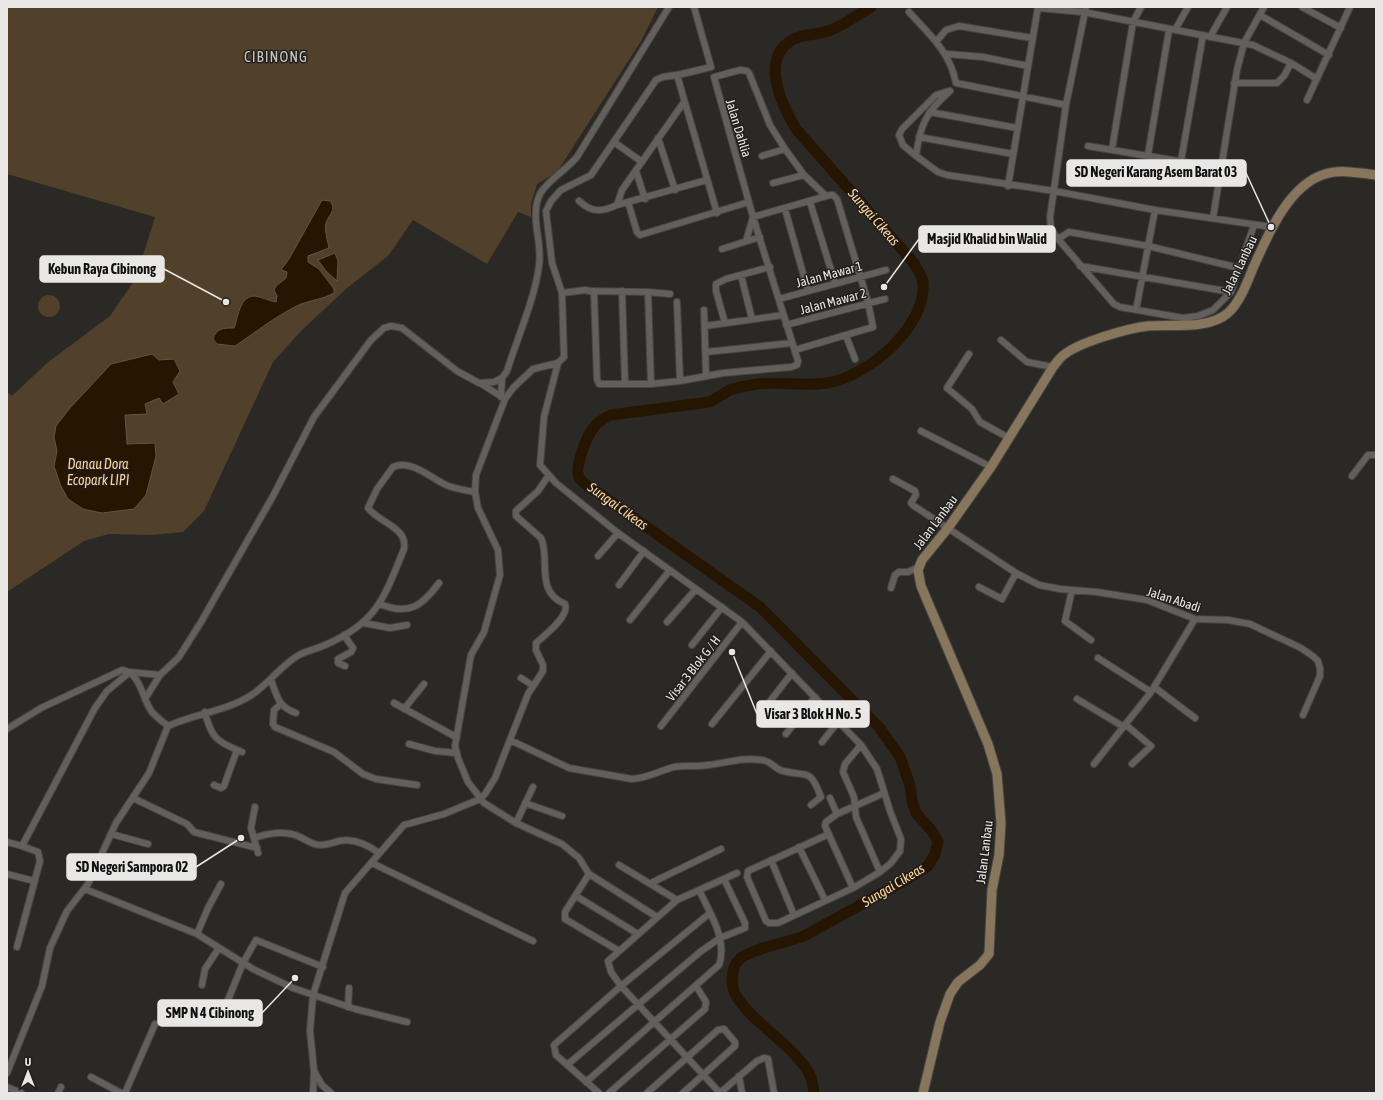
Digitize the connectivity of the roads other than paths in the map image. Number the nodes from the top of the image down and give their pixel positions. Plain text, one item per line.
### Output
1 (668, 7) edge
2 (694, 7) edge
3 (1141, 7) edge
4 (1188, 7) edge
5 (1227, 7) edge
6 (1264, 7) edge
7 (1302, 7) edge
8 (1350, 7) edge
9 (1038, 8) edge
10 (1084, 10) edge
11 (909, 12) dead end
12 (1260, 15) junction
13 (1132, 22) junction
14 (1341, 28) junction
15 (1172, 30) junction
16 (1203, 35) junction
17 (1210, 37) junction
18 (1032, 38) junction
19 (936, 42) junction
20 (1244, 43) junction
21 (947, 54) junction
22 (1329, 55) junction
23 (1291, 63) junction
24 (1028, 66) junction
25 (711, 67) junction
26 (677, 75) junction
27 (714, 77) junction
28 (1317, 79) junction
29 (956, 83) junction
30 (1234, 83) junction
31 (949, 91) junction
32 (1022, 96) junction
33 (1307, 100) dead end
34 (684, 102) junction
35 (1066, 105) junction
36 (930, 112) junction
37 (1017, 128) junction
38 (919, 137) junction
39 (658, 138) junction
40 (614, 142) junction
41 (1088, 146) dead end
42 (785, 149) junction
43 (1112, 149) junction
44 (1013, 154) junction
45 (1148, 155) junction
46 (762, 156) dead end
47 (916, 156) junction
48 (1181, 160) junction
49 (642, 162) junction
50 (1220, 168) junction
51 (636, 170) junction
52 (804, 174) junction
53 (1376, 175) edge
54 (707, 180) junction
55 (773, 183) dead end
56 (1008, 186) junction
57 (675, 190) junction
58 (1054, 191) junction
59 (826, 196) junction
60 (645, 199) junction
61 (579, 201) dead end
62 (628, 202) junction
63 (749, 202) junction
64 (810, 202) junction
65 (617, 205) junction
66 (785, 209) junction
67 (1155, 210) junction
68 (717, 213) junction
69 (753, 218) junction
70 (1213, 218) junction
71 (1254, 225) junction
72 (1272, 227) junction
73 (760, 237) junction
74 (1058, 239) junction
75 (746, 241) junction
76 (1148, 246) junction
77 (722, 249) dead end
78 (1080, 266) junction
79 (770, 267) junction
80 (1239, 268) junction
81 (886, 270) dead end
82 (741, 275) junction
83 (860, 276) junction
84 (1142, 276) junction
85 (835, 283) junction
86 (592, 291) junction
87 (622, 291) junction
88 (808, 291) junction
89 (648, 292) junction
90 (1231, 292) junction
91 (562, 293) junction
92 (670, 294) dead end
93 (779, 299) junction
94 (885, 299) dead end
95 (677, 302) dead end
96 (868, 302) junction
97 (704, 310) dead end
98 (1136, 310) junction
99 (783, 315) junction
100 (752, 319) junction
101 (725, 323) junction
102 (786, 325) junction
103 (705, 326) junction
104 (846, 336) junction
105 (1001, 340) dead end
106 (792, 343) junction
107 (795, 350) junction
108 (706, 352) junction
109 (969, 354) dead end
110 (855, 359) dead end
111 (558, 363) junction
112 (1053, 367) junction
113 (706, 376) junction
114 (502, 378) junction
115 (680, 381) junction
116 (479, 383) junction
117 (625, 384) junction
118 (651, 384) junction
119 (503, 398) junction
120 (921, 431) dead end
121 (1009, 438) junction
122 (1376, 455) edge
123 (991, 467) junction
124 (550, 475) junction
125 (1352, 476) dead end
126 (893, 479) dead end
127 (475, 492) junction
128 (948, 528) junction
129 (618, 533) junction
130 (644, 551) junction
131 (598, 556) dead end
132 (919, 567) junction
133 (670, 570) junction
134 (1016, 573) junction
135 (440, 583) dead end
136 (619, 585) dead end
137 (979, 587) dead end
138 (891, 588) dead end
139 (696, 589) junction
140 (1072, 590) junction
141 (380, 604) junction
142 (722, 607) junction
143 (1195, 619) junction
144 (630, 620) dead end
145 (667, 622) dead end
146 (742, 622) junction
147 (364, 624) junction
148 (407, 625) dead end
149 (344, 635) junction
150 (1091, 640) dead end
151 (692, 645) dead end
152 (771, 651) junction
153 (1098, 658) dead end
154 (345, 666) dead end
155 (130, 672) junction
156 (792, 673) junction
157 (160, 675) junction
158 (521, 678) dead end
159 (271, 680) junction
160 (424, 684) dead end
161 (532, 685) junction
162 (1153, 689) junction
163 (815, 697) junction
164 (145, 699) junction
165 (1077, 699) dead end
166 (394, 703) dead end
167 (281, 704) junction
168 (404, 709) junction
169 (764, 709) dead end
170 (205, 712) junction
171 (296, 713) dead end
172 (1303, 715) dead end
173 (1195, 718) dead end
174 (838, 722) junction
175 (712, 724) dead end
176 (168, 726) junction
177 (661, 726) dead end
178 (1125, 726) junction
179 (7, 729) edge
180 (786, 734) dead end
181 (456, 737) junction
182 (510, 740) junction
183 (822, 742) dead end
184 (409, 744) dead end
185 (860, 745) junction
186 (456, 753) junction
187 (1094, 764) dead end
188 (1132, 764) dead end
189 (214, 785) dead end
190 (417, 785) dead end
191 (533, 787) dead end
192 (884, 793) junction
193 (133, 798) junction
194 (830, 798) dead end
195 (480, 799) junction
196 (525, 803) junction
197 (811, 805) dead end
198 (255, 807) dead end
199 (855, 807) junction
200 (837, 814) junction
201 (562, 816) dead end
202 (516, 823) junction
203 (111, 834) junction
204 (829, 834) junction
205 (254, 838) junction
206 (7, 842) edge
207 (148, 844) dead end
208 (22, 846) junction
209 (799, 847) junction
210 (721, 849) dead end
211 (379, 853) junction
212 (771, 860) junction
213 (372, 863) junction
214 (619, 865) dead end
215 (880, 872) junction
216 (737, 873) dead end
217 (7, 874) edge
218 (589, 874) junction
219 (724, 879) junction
220 (34, 881) junction
221 (651, 883) junction
222 (221, 884) dead end
223 (85, 888) junction
224 (853, 888) junction
225 (699, 890) junction
226 (576, 896) junction
227 (677, 900) junction
228 (825, 900) junction
229 (710, 913) junction
230 (794, 916) junction
231 (657, 917) junction
232 (197, 934) junction
233 (638, 934) junction
234 (720, 938) junction
235 (533, 941) dead end
236 (17, 947) dead end
237 (219, 948) junction
238 (619, 951) junction
239 (243, 963) junction
240 (323, 967) junction
241 (202, 985) dead end
242 (621, 986) junction
243 (696, 986) junction
244 (349, 988) dead end
245 (313, 996) junction
246 (638, 1004) junction
247 (348, 1007) junction
248 (236, 1009) dead end
249 (407, 1022) dead end
250 (654, 1023) junction
251 (155, 1024) dead end
252 (670, 1040) junction
253 (688, 1057) junction
254 (567, 1065) junction
255 (314, 1071) junction
256 (7, 1073) edge
257 (704, 1074) junction
258 (739, 1076) junction
259 (91, 1077) dead end
260 (586, 1082) junction
261 (7, 1086) edge
262 (21, 1093) edge
263 (122, 1093) edge
264 (125, 1093) edge
265 (313, 1093) edge
266 (331, 1093) edge
267 (600, 1093) edge
268 (609, 1093) edge
269 (647, 1093) edge
270 (682, 1093) edge
271 (720, 1093) edge
272 (742, 1093) edge
273 (774, 1093) edge
274 (923, 1093) edge

1 - 114 street
2 - 25 street
3 - 13 street
4 - 15 street
5 - 17 street
6 - 12 street
7 - 14 street
8 - 14 street
9 - 10 street
9 - 18 street
10 - 13 street
10 - 35 street
11 - 19 street
12 - 20 street
12 - 22 street
13 - 15 street
13 - 43 street
14 - 22 street
15 - 16 street
15 - 45 street
16 - 17 street
16 - 48 street
17 - 20 street
18 - 19 street
18 - 24 street
19 - 21 street
20 - 23 street
20 - 30 street
21 - 24 street
21 - 29 street
22 - 28 street
23 - 28 street
23 - 30 street
24 - 32 street
25 - 26 street
25 - 27 street
26 - 34 street
26 - 40 street
27 - 42 street, Jalan Dahlia
27 - 63 street, Jalan Dahlia
28 - 33 street
29 - 31 street
29 - 32 street
30 - 50 street
31 - 36 street
31 - 47 street
32 - 35 street
32 - 37 street
34 - 39 street
34 - 54 street
35 - 58 street
36 - 37 street
36 - 38 street
37 - 44 street
38 - 44 street
38 - 47 street
39 - 49 street
39 - 57 street
40 - 49 street
40 - 91 street
41 - 43 street
42 - 46 street
42 - 52 street, Jalan Dahlia
43 - 45 street
44 - 56 street
45 - 48 street
47 - 56 street
48 - 50 street
49 - 51 street
50 - 70 street
51 - 60 street
51 - 65 street
52 - 55 street
52 - 59 street, Jalan Dahlia
53 - 72 street, Jalan Lanbau
54 - 57 street
54 - 68 street
56 - 58 street
57 - 60 street
58 - 67 street
58 - 74 street
59 - 64 street
59 - 83 street, Jalan Dahlia
60 - 62 street
61 - 65 street
62 - 65 street
62 - 68 street
63 - 68 street
63 - 69 street, Jalan Dahlia
64 - 66 street
64 - 85 street
66 - 69 street
66 - 88 street
67 - 70 street
67 - 76 street
69 - 73 street, Jalan Dahlia
69 - 75 street
70 - 71 street
71 - 72 street
71 - 80 street
72 - 112 street, Jalan Lanbau
73 - 75 street
73 - 79 street, Jalan Dahlia
74 - 76 street
74 - 78 street
75 - 77 street
76 - 80 street
76 - 84 street
78 - 84 street
78 - 98 street
79 - 82 street
79 - 93 street, Jalan Dahlia
80 - 90 street
81 - 83 street, Jalan Mawar 1
82 - 100 street
82 - 101 street
83 - 85 street, Jalan Mawar 1
83 - 96 street
84 - 90 street
84 - 98 street
85 - 88 street, Jalan Mawar 1
86 - 87 street
86 - 91 street
86 - 117 street
87 - 89 street
87 - 117 street
88 - 93 street, Jalan Mawar 1
89 - 92 street
89 - 118 street
90 - 98 street
91 - 111 street
93 - 99 street, Jalan Dahlia
94 - 96 street, Jalan Mawar 2
95 - 115 street
96 - 102 street, Jalan Mawar 2
96 - 104 street
97 - 103 street
99 - 100 street
99 - 102 street, Jalan Dahlia
100 - 101 street
101 - 103 street
102 - 106 street, Jalan Dahlia
103 - 108 street
104 - 107 street
104 - 110 street
105 - 112 street
106 - 107 street, Jalan Dahlia
106 - 108 street
107 - 113 street, Jalan Dahlia
108 - 113 street
109 - 121 street
111 - 119 street
111 - 124 street
112 - 121 street, Jalan Lanbau
113 - 115 street
114 - 116 street
114 - 119 street
115 - 118 street
116 - 119 street
116 - 157 street
117 - 118 street
119 - 127 street
120 - 123 street
121 - 123 street, Jalan Lanbau
122 - 125 street
123 - 128 street, Jalan Lanbau
124 - 129 street
124 - 161 street
126 - 128 street, Jalan Abadi
127 - 141 street
127 - 181 street
128 - 132 street, Jalan Lanbau
128 - 134 street, Jalan Abadi
129 - 130 street
129 - 131 street
130 - 133 street
130 - 136 street
132 - 138 street
132 - 274 street, Jalan Lanbau
133 - 139 street
133 - 144 street
134 - 137 street
134 - 140 street, Jalan Abadi
135 - 141 street
139 - 142 street
139 - 145 street
140 - 143 street, Jalan Abadi
140 - 150 street
141 - 147 street
142 - 146 street
142 - 151 street
143 - 162 street
143 - 172 street, Jalan Abadi
146 - 152 street
146 - 177 street, Visar 3 Blok G / H
147 - 148 street
147 - 149 street
149 - 154 street
149 - 159 street
152 - 156 street
152 - 175 street
153 - 162 street
155 - 157 street
155 - 164 street
155 - 179 street
155 - 208 street
156 - 163 street
156 - 169 street
157 - 164 street
158 - 161 street
159 - 167 street
159 - 170 street
160 - 168 street
161 - 182 street
162 - 173 street
162 - 178 street
163 - 174 street
163 - 180 street
164 - 176 street
165 - 178 street
166 - 168 street
167 - 171 street
167 - 190 street
168 - 181 street
170 - 176 street
170 - 189 street
174 - 183 street
174 - 185 street
176 - 193 street
178 - 187 street
178 - 188 street
181 - 186 street
182 - 195 street
182 - 197 street
184 - 186 street
185 - 192 street
185 - 199 street
186 - 195 street
191 - 196 street
192 - 199 street
192 - 215 street
193 - 203 street
193 - 205 street
194 - 200 street
195 - 202 street
195 - 211 street
196 - 201 street
196 - 202 street
198 - 205 street
199 - 200 street
199 - 215 street
200 - 204 street
202 - 218 street
203 - 207 street
203 - 223 street
204 - 209 street
204 - 224 street
205 - 211 street
206 - 208 street
208 - 220 street
209 - 212 street
209 - 228 street
210 - 221 street
211 - 213 street
212 - 230 street
212 - 230 street
213 - 235 street
213 - 240 street
214 - 221 street
215 - 224 street
216 - 219 street
217 - 220 street
218 - 226 street
218 - 231 street
219 - 225 street
219 - 234 street
220 - 236 street
221 - 227 street
222 - 232 street
223 - 232 street
223 - 256 street
224 - 228 street
225 - 227 street
225 - 229 street
226 - 233 street
226 - 238 street
227 - 231 street
228 - 230 street
229 - 234 street
229 - 242 street
231 - 233 street
232 - 237 street
233 - 238 street
234 - 243 street
234 - 246 street
237 - 239 street
237 - 241 street
238 - 242 street
239 - 240 street
239 - 245 street
239 - 248 street
240 - 245 street
242 - 246 street
242 - 254 street
243 - 250 street
243 - 252 street
244 - 247 street
245 - 247 street
245 - 255 street
246 - 250 street
246 - 254 street
247 - 249 street
250 - 252 street
250 - 260 street
251 - 264 street
252 - 253 street
252 - 268 street
253 - 257 street
253 - 257 street
253 - 269 street
254 - 260 street
255 - 265 street
255 - 266 street
257 - 270 street
257 - 271 street
258 - 271 street
258 - 272 street
258 - 273 street
259 - 263 street
260 - 267 street
261 - 262 street

